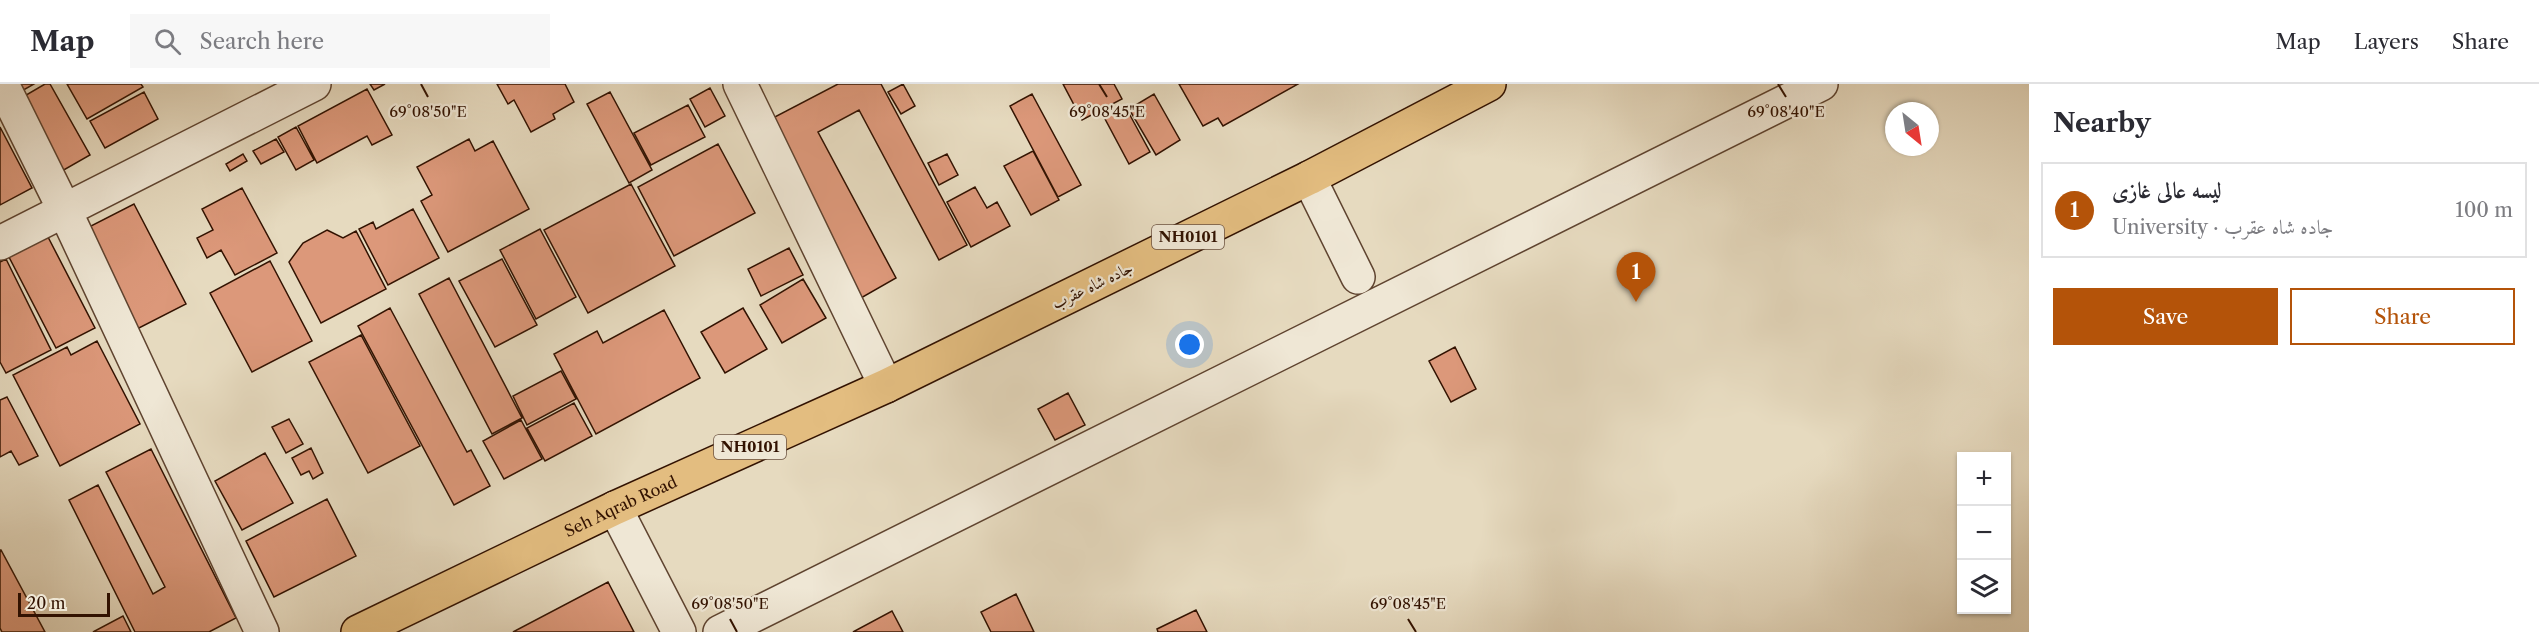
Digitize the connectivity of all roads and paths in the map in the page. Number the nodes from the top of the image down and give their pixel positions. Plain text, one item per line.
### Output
1 (2, 84) edge
2 (314, 84) edge
3 (741, 84) edge
4 (1489, 84) edge
5 (1821, 84) edge
6 (1309, 178) junction
7 (64, 209) junction
8 (0, 243) edge
9 (1358, 277) dead end
10 (886, 386) junction
11 (615, 508) junction
12 (262, 632) edge
13 (358, 632) edge
14 (679, 632) edge
15 (720, 632) edge

1 - 7 street
2 - 7 street
3 - 10 street
4 - 6 highway, جاده شاه عقرب / NH0101
5 - 15 street
6 - 9 street
6 - 10 highway, جاده شاه عقرب / NH0101
7 - 8 street
7 - 12 street
10 - 11 highway, Seh Aqrab Road / NH0101
11 - 13 highway, Seh Aqrab Road / NH0101
11 - 14 street

